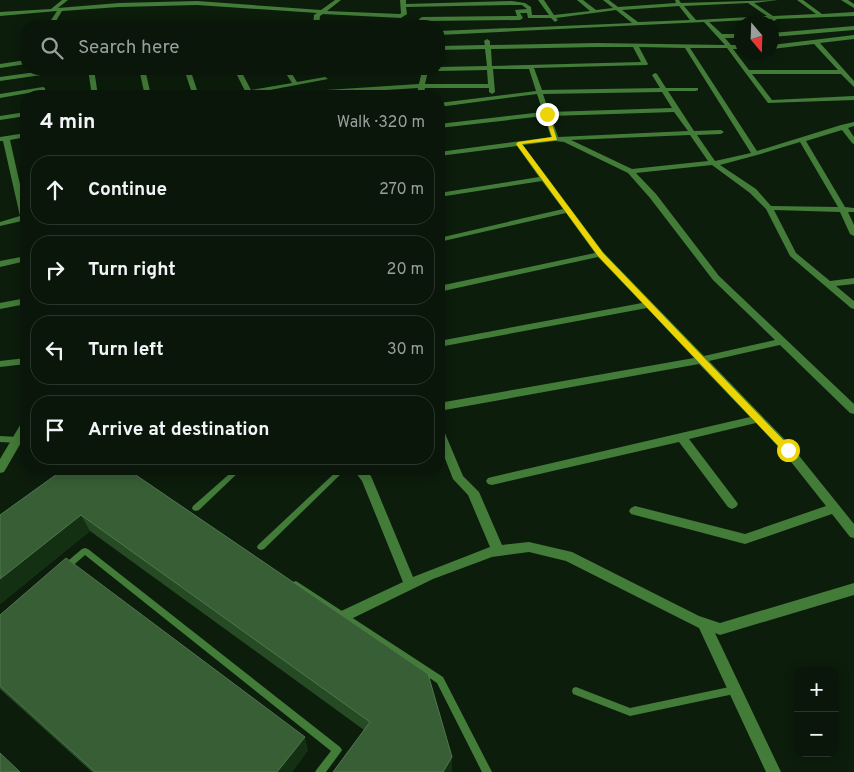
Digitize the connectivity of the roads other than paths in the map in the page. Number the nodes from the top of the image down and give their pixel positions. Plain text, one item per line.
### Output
1 (65, 0) edge
2 (259, 0) edge
3 (338, 0) edge
4 (541, 0) edge
5 (580, 0) edge
6 (606, 0) edge
7 (642, 0) edge
8 (748, 0) edge
9 (775, 0) edge
10 (800, 0) edge
11 (844, 0) edge
12 (512, 1) edge
13 (702, 1) edge
14 (448, 2) edge
15 (476, 2) edge
16 (678, 2) edge
17 (403, 3) edge
18 (254, 6) junction
19 (649, 6) junction
20 (854, 6) edge
21 (617, 9) junction
22 (60, 11) junction
23 (530, 11) junction
24 (50, 12) junction
25 (322, 12) junction
26 (595, 12) junction
27 (0, 14) edge
28 (854, 14) edge
29 (769, 15) edge
30 (553, 16) junction
31 (822, 16) junction
32 (453, 18) junction
33 (481, 18) junction
34 (779, 19) edge
35 (54, 20) edge
36 (317, 20) edge
37 (422, 20) edge
38 (734, 21) edge
39 (695, 22) junction
40 (706, 22) junction
41 (638, 25) junction
42 (562, 28) junction
43 (854, 28) edge
44 (486, 31) junction
45 (457, 32) junction
46 (445, 33) edge
47 (779, 35) edge
48 (721, 36) junction
49 (734, 36) edge
50 (854, 37) edge
51 (816, 42) junction
52 (779, 45) edge
53 (635, 46) junction
54 (488, 47) junction
55 (687, 47) junction
56 (729, 47) junction
57 (734, 47) edge
58 (445, 48) edge
59 (20, 63) edge
60 (0, 66) edge
61 (531, 66) junction
62 (490, 68) junction
63 (445, 69) edge
64 (748, 72) junction
65 (843, 72) junction
66 (24, 75) edge
67 (42, 75) edge
68 (92, 75) edge
69 (143, 75) edge
70 (189, 75) edge
71 (240, 75) edge
72 (290, 75) edge
73 (424, 75) edge
74 (655, 75) dead end
75 (0, 79) edge
76 (324, 79) dead end
77 (295, 83) junction
78 (854, 85) edge
79 (422, 86) junction
80 (491, 86) junction
81 (43, 90) edge
82 (94, 90) edge
83 (147, 90) edge
84 (194, 90) edge
85 (248, 90) edge
86 (254, 90) edge
87 (359, 90) edge
88 (421, 90) edge
89 (664, 90) junction
90 (696, 90) dead end
91 (539, 92) junction
92 (20, 95) edge
93 (0, 96) edge
94 (492, 97) junction
95 (854, 98) edge
96 (445, 104) edge
97 (676, 110) junction
98 (547, 114) junction
99 (20, 115) edge
100 (0, 118) edge
101 (854, 124) edge
102 (445, 125) edge
103 (843, 126) junction
104 (721, 132) dead end
105 (692, 133) junction
106 (20, 135) edge
107 (3, 139) edge
108 (555, 139) junction
109 (802, 139) junction
110 (854, 142) edge
111 (518, 143) junction
112 (445, 153) edge
113 (755, 154) junction
114 (713, 163) junction
115 (631, 172) junction
116 (544, 178) junction
117 (445, 194) edge
118 (20, 200) edge
119 (769, 208) junction
120 (568, 210) junction
121 (843, 210) junction
122 (854, 210) edge
123 (20, 219) edge
124 (0, 224) edge
125 (854, 234) edge
126 (445, 239) edge
127 (600, 254) junction
128 (20, 260) edge
129 (0, 264) edge
130 (854, 280) edge
131 (828, 284) junction
132 (445, 288) edge
133 (20, 302) edge
134 (649, 305) junction
135 (0, 306) edge
136 (854, 306) edge
137 (782, 341) junction
138 (445, 343) edge
139 (702, 360) junction
140 (20, 362) edge
141 (0, 364) edge
142 (445, 406) edge
143 (854, 410) edge
144 (758, 419) junction
145 (20, 436) edge
146 (681, 437) junction
147 (0, 440) edge
148 (18, 440) junction
149 (445, 445) edge
150 (0, 469) edge
151 (232, 475) edge
152 (337, 475) edge
153 (363, 475) edge
154 (492, 481) dead end
155 (732, 504) dead end
156 (834, 508) junction
157 (634, 510) dead end
158 (198, 519) edge
159 (854, 533) edge
160 (261, 547) dead end
161 (498, 551) junction
162 (56, 575) edge
163 (288, 578) edge
164 (410, 584) junction
165 (854, 589) edge
166 (344, 616) junction
167 (703, 623) junction
168 (734, 690) junction
169 (576, 691) dead end
170 (320, 772) edge
171 (487, 772) edge
172 (774, 772) edge

1 - 24 street
2 - 18 street
3 - 25 street
4 - 30 street
5 - 26 street
6 - 21 street
7 - 19 street
8 - 9 street
8 - 13 street
8 - 29 street
10 - 31 street
11 - 20 street
12 - 15 street
12 - 23 street
13 - 16 street
14 - 15 street
14 - 17 street
14 - 32 street
15 - 33 street
16 - 19 street
16 - 39 street
17 - 25 street
18 - 22 street
18 - 25 street
19 - 21 street
21 - 26 street
21 - 41 street
22 - 24 street
22 - 35 street
23 - 30 street
23 - 33 street
24 - 27 street
25 - 36 street
26 - 30 street
28 - 31 street
30 - 42 street
31 - 34 street
32 - 33 street
32 - 37 street
32 - 45 street
33 - 44 street
38 - 40 street
39 - 40 street
39 - 41 street
40 - 48 street
41 - 42 street
42 - 44 street
43 - 47 street
44 - 45 street
44 - 54 street
45 - 46 street
48 - 49 street
48 - 56 street
50 - 51 street
51 - 52 street
51 - 65 street
53 - 54 street
53 - 55 street
53 - 61 street
54 - 58 street
54 - 62 street
55 - 56 street
55 - 113 street
56 - 57 street
56 - 64 street
59 - 60 street
61 - 62 street
61 - 91 street
62 - 63 street
62 - 80 street
64 - 65 street
64 - 95 street
65 - 78 street
66 - 75 street
67 - 81 street
68 - 82 street
69 - 83 street
70 - 84 street
71 - 85 street
72 - 77 street
73 - 79 street
74 - 89 street
76 - 77 street
77 - 86 street
79 - 80 street
79 - 87 street
79 - 88 street
80 - 94 street
89 - 90 street
89 - 91 street
89 - 97 street
91 - 94 street
91 - 98 street
92 - 93 street
94 - 96 street
97 - 98 street
97 - 105 street
98 - 102 street
98 - 108 street
99 - 100 street
101 - 103 street
103 - 109 street
103 - 110 street
104 - 105 street
105 - 108 street
105 - 114 street
106 - 107 street
107 - 118 street
108 - 111 street
108 - 115 street
109 - 113 street
109 - 121 street
111 - 112 street
111 - 116 street
113 - 114 street
114 - 115 street
114 - 119 street
115 - 137 street
116 - 117 street
116 - 120 street
119 - 121 street
119 - 131 street
120 - 126 street
120 - 127 street
121 - 122 street
121 - 125 street
123 - 124 street
127 - 132 street
127 - 134 street
128 - 129 street
130 - 131 street
131 - 136 street
133 - 135 street
134 - 138 street
134 - 139 street
137 - 139 street
137 - 143 street
139 - 142 street
139 - 144 street
140 - 141 street
144 - 146 street
144 - 156 street
145 - 148 street
146 - 154 street
146 - 155 street
147 - 148 lane
148 - 150 street
149 - 161 street
151 - 158 lane
152 - 160 lane
153 - 164 street
156 - 157 street
156 - 159 street
161 - 164 street
161 - 167 street
162 - 170 lane
163 - 166 lane
164 - 166 street
165 - 167 street
166 - 171 lane
167 - 168 street
168 - 169 lane
168 - 172 street

